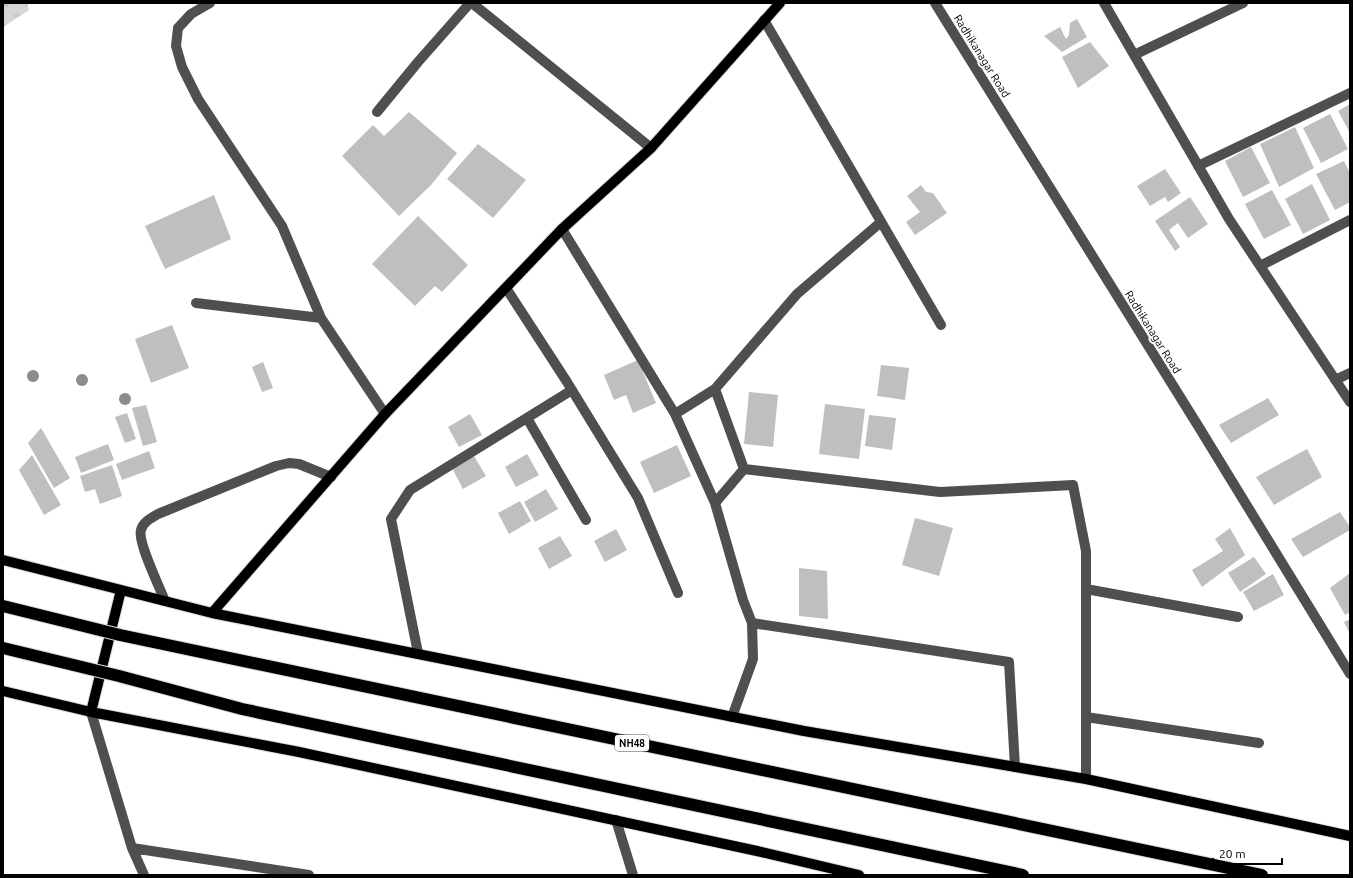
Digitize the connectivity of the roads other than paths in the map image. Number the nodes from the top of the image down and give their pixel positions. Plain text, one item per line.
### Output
1 (210, 3) edge
2 (471, 3) edge
3 (780, 3) edge
4 (935, 3) edge
5 (1104, 3) edge
6 (1243, 3) edge
7 (764, 20) junction
8 (1134, 55) junction
9 (1350, 93) edge
10 (377, 112) dead end
11 (651, 148) junction
12 (1198, 166) junction
13 (1350, 220) edge
14 (881, 222) junction
15 (562, 229) junction
16 (1260, 266) junction
17 (506, 288) junction
18 (196, 303) dead end
19 (321, 318) junction
20 (941, 326) dead end
21 (1350, 373) edge
22 (1335, 380) junction
23 (715, 389) junction
24 (572, 390) junction
25 (1350, 402) edge
26 (385, 414) junction
27 (675, 414) junction
28 (527, 418) junction
29 (744, 469) junction
30 (330, 477) junction
31 (715, 503) junction
32 (586, 520) dead end
33 (3, 560) edge
34 (1086, 589) junction
35 (121, 590) junction
36 (678, 593) dead end
37 (165, 601) junction
38 (3, 606) edge
39 (212, 613) junction
40 (1238, 617) dead end
41 (752, 623) junction
42 (3, 648) edge
43 (418, 653) junction
44 (1350, 674) edge
45 (3, 691) edge
46 (91, 712) junction
47 (1086, 717) junction
48 (732, 718) junction
49 (1259, 743) dead end
50 (1015, 767) junction
51 (1086, 779) junction
52 (616, 820) junction
53 (1350, 836) edge
54 (132, 848) junction
55 (144, 875) edge
56 (309, 875) edge
57 (632, 875) edge
58 (859, 875) edge
59 (1023, 875) edge
60 (1262, 875) edge

1 - 19 street
2 - 10 street
2 - 11 street
3 - 7 main road
4 - 44 street, Radhikanagar Road
5 - 8 street
6 - 8 street
7 - 11 main road
7 - 14 street
8 - 12 street
9 - 12 street
11 - 15 main road
12 - 16 street
13 - 16 street
14 - 20 street
14 - 23 street
15 - 17 main road
15 - 27 street
16 - 22 street
17 - 24 street
17 - 26 main road
18 - 19 street
19 - 26 street
21 - 22 street
22 - 25 street
23 - 27 street
23 - 29 street
24 - 28 street
24 - 36 street
26 - 30 main road
27 - 31 street
28 - 32 street
28 - 43 street
29 - 31 street
29 - 34 street
30 - 37 street
30 - 39 main road
31 - 41 street
33 - 35 main road
34 - 40 street
34 - 47 street
35 - 37 main road
35 - 46 main road
37 - 39 main road
38 - 60 highway, NH48, bridge
39 - 43 main road
41 - 48 street
41 - 50 street
42 - 59 highway, bridge
43 - 48 main road
45 - 46 main road
46 - 52 main road
46 - 54 street
47 - 49 street
47 - 51 street
48 - 50 main road
50 - 51 main road
51 - 53 main road
52 - 57 street
52 - 58 main road
54 - 55 street
54 - 56 street

